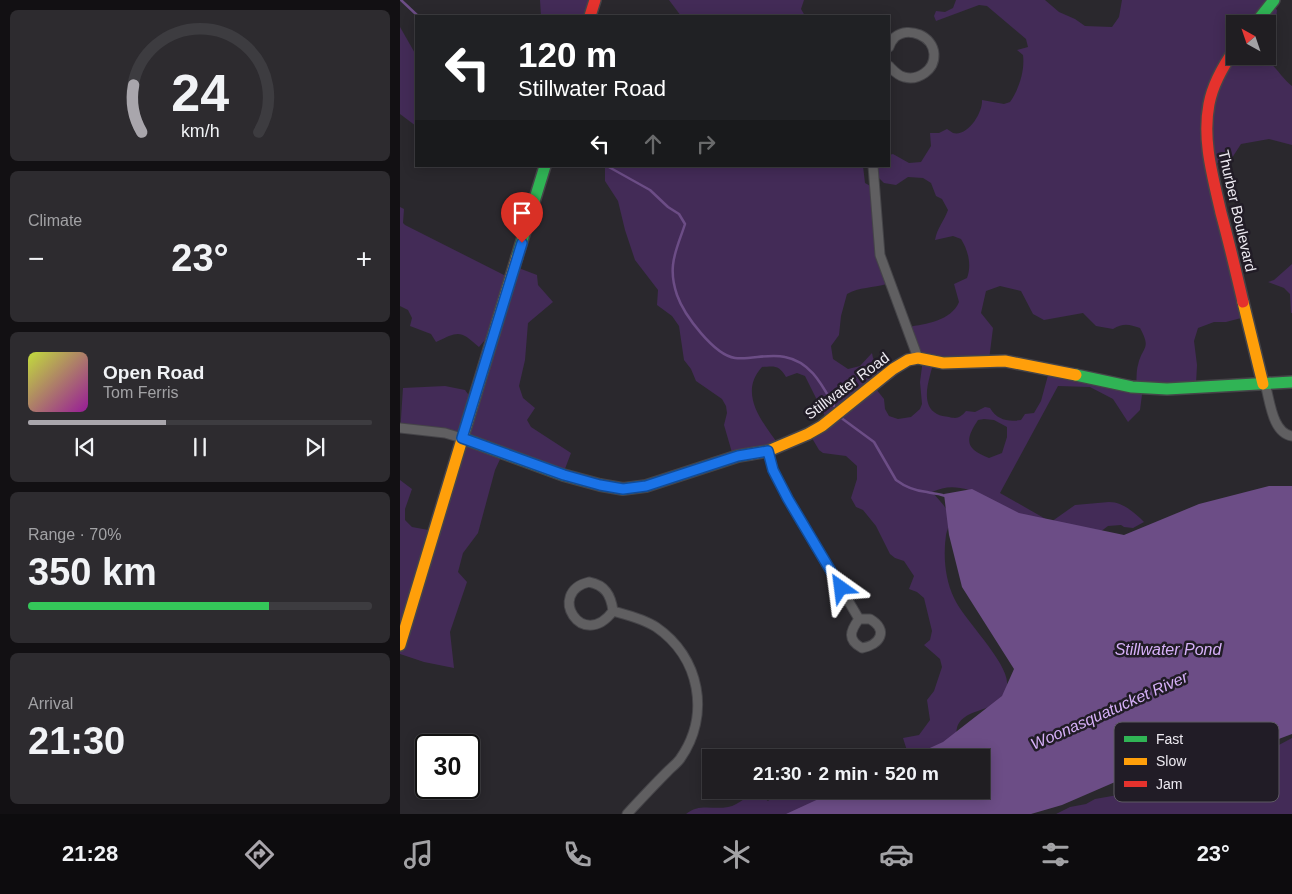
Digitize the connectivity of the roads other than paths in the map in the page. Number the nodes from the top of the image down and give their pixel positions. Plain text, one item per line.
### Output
1 (595, 0) edge
2 (1274, 0) edge
3 (590, 15) edge
4 (1262, 15) edge
5 (890, 45) edge
6 (1226, 62) edge
7 (890, 67) edge
8 (545, 167) edge
9 (873, 167) edge
10 (918, 358) junction
11 (1292, 382) edge
12 (1264, 384) junction
13 (400, 428) edge
14 (1292, 436) edge
15 (462, 438) junction
16 (768, 451) junction
17 (613, 611) junction
18 (859, 619) dead end
19 (400, 644) edge
20 (627, 814) edge

1 - 3 street
2 - 4 street
5 - 7 street
6 - 12 street, Thurber Boulevard
8 - 15 street
9 - 10 street
10 - 12 street
10 - 16 street, Stillwater Road
11 - 12 street
12 - 14 street
13 - 15 street
15 - 16 street, Stillwater Road
15 - 19 street
16 - 18 street
17 - 17 street
17 - 20 street

